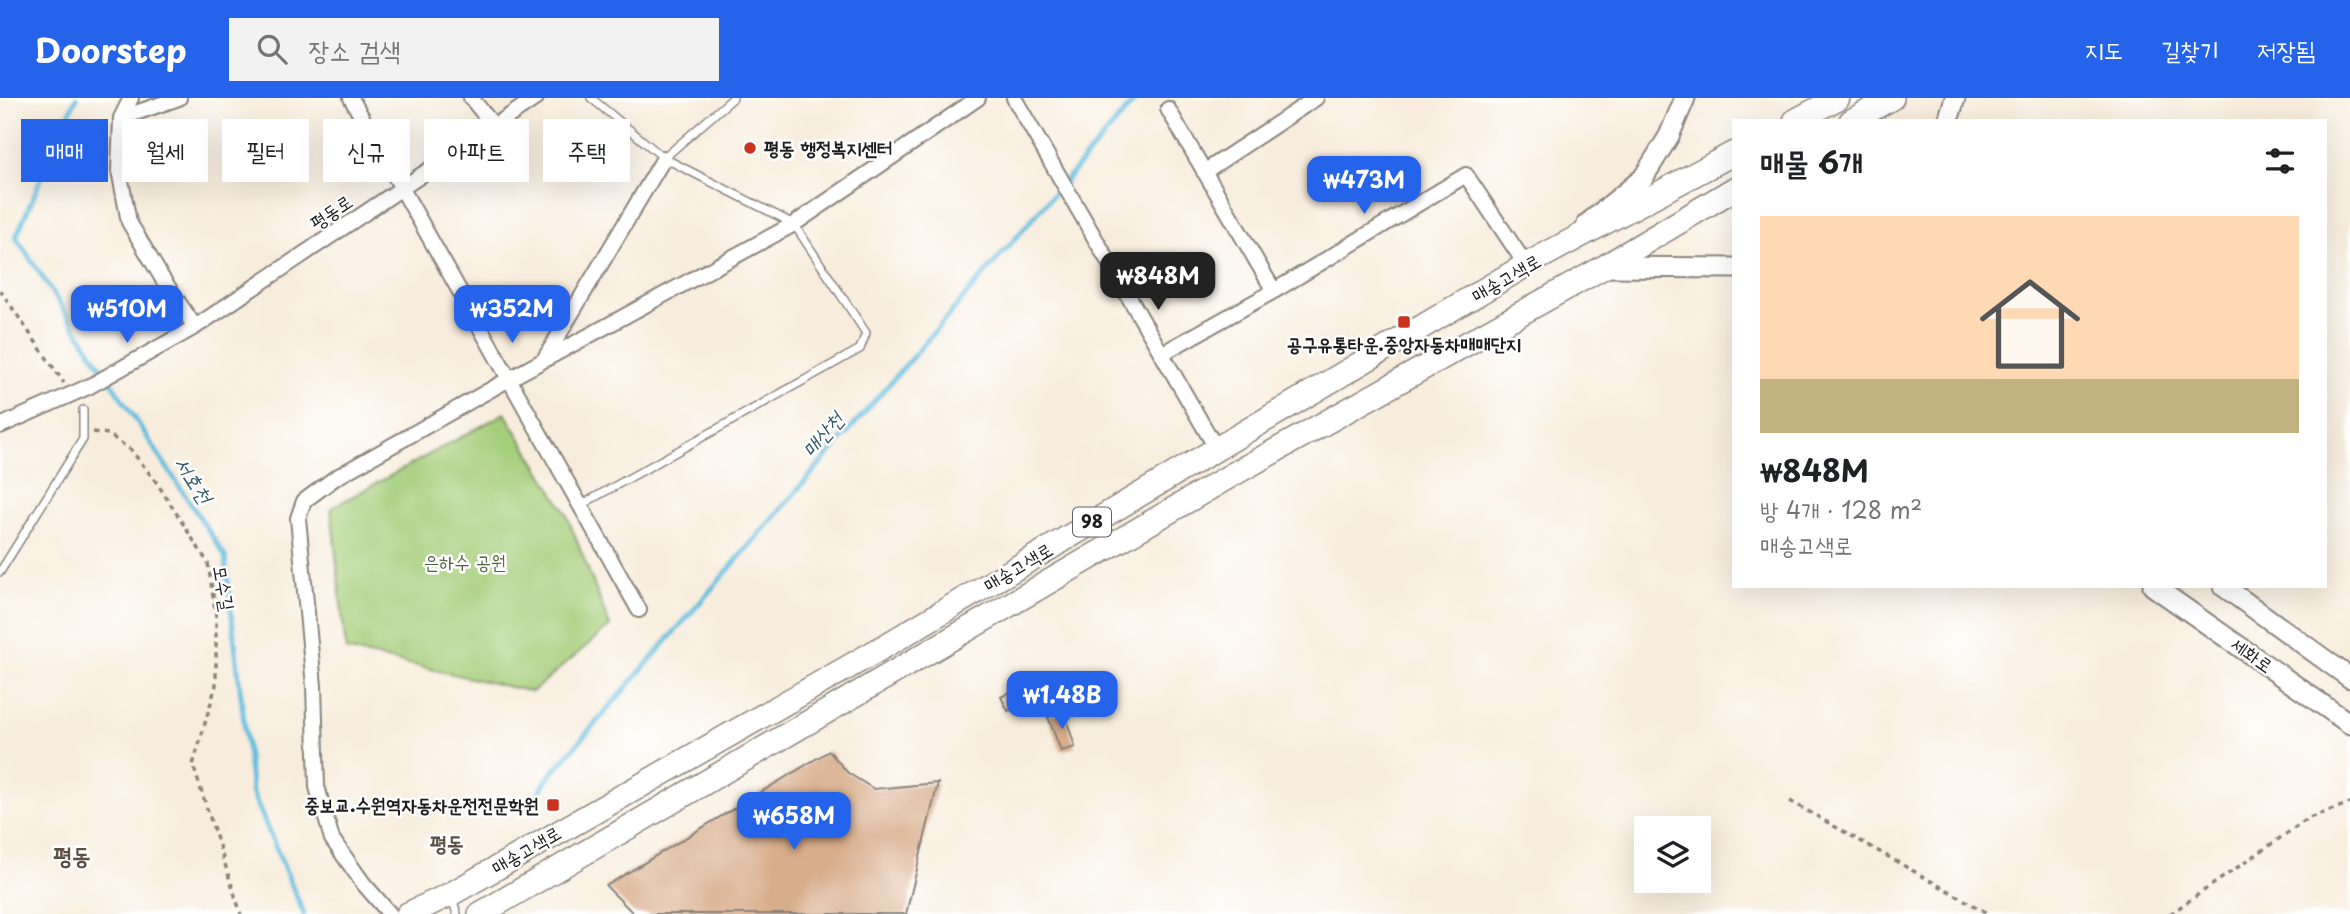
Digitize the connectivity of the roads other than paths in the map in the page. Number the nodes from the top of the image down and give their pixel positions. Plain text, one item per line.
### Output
1 (131, 98) edge
2 (179, 98) edge
3 (351, 98) edge
4 (471, 98) edge
5 (536, 98) edge
6 (591, 98) edge
7 (733, 98) edge
8 (978, 98) edge
9 (1014, 98) edge
10 (1317, 98) edge
11 (1685, 98) edge
12 (1838, 98) edge
13 (1892, 98) edge
14 (1955, 98) edge
15 (1168, 108) dead end
16 (1806, 113) edge
17 (121, 118) junction
18 (488, 119) edge
19 (504, 119) edge
20 (1855, 119) edge
21 (1949, 119) edge
22 (1732, 154) edge
23 (664, 158) junction
24 (1204, 172) junction
25 (424, 173) edge
26 (402, 188) junction
27 (1732, 190) edge
28 (794, 224) junction
29 (1555, 250) junction
30 (1526, 265) junction
31 (1605, 267) junction
32 (1732, 268) edge
33 (1274, 291) junction
34 (195, 327) junction
35 (1163, 354) junction
36 (544, 360) junction
37 (511, 378) junction
38 (83, 410) road end
39 (0, 426) edge
40 (1223, 462) junction
41 (581, 505) junction
42 (0, 572) edge
43 (2156, 588) edge
44 (2226, 588) edge
45 (639, 610) dead end
46 (2269, 621) junction
47 (2350, 668) edge
48 (2350, 678) edge
49 (2350, 724) edge
50 (454, 904) edge
51 (390, 914) edge
52 (408, 914) edge
53 (480, 914) edge

1 - 17 street
2 - 17 street
3 - 26 street
4 - 18 street
5 - 19 street, 평동로
6 - 23 lane
7 - 23 lane
8 - 28 street
9 - 35 street
10 - 24 street
11 - 29 main road
12 - 16 main road
13 - 20 main road
14 - 21 main road
15 - 24 street
17 - 34 street
22 - 29 main road, 매송고색로 / 98
23 - 28 lane
23 - 36 street
24 - 33 street
25 - 26 street, 평동로
26 - 34 street, 평동로
26 - 37 street
27 - 31 main road, 매송고색로
28 - 36 street
28 - 41 lane
29 - 30 main road, 매송고색로 / 98
30 - 33 street
30 - 40 main road, 매송고색로 / 98
31 - 32 main road
31 - 40 main road, 매송고색로
33 - 35 street
34 - 39 street, 평동로
35 - 40 street
36 - 37 street
37 - 41 street
37 - 51 street
38 - 42 lane
40 - 50 main road, 매송고색로 / 98
40 - 53 main road, 매송고색로
41 - 45 street
43 - 49 main road, 세화로
44 - 46 main road, 세화로
46 - 47 main road
46 - 48 main road, 세화로
50 - 52 main road, 매송고색로 / 98

